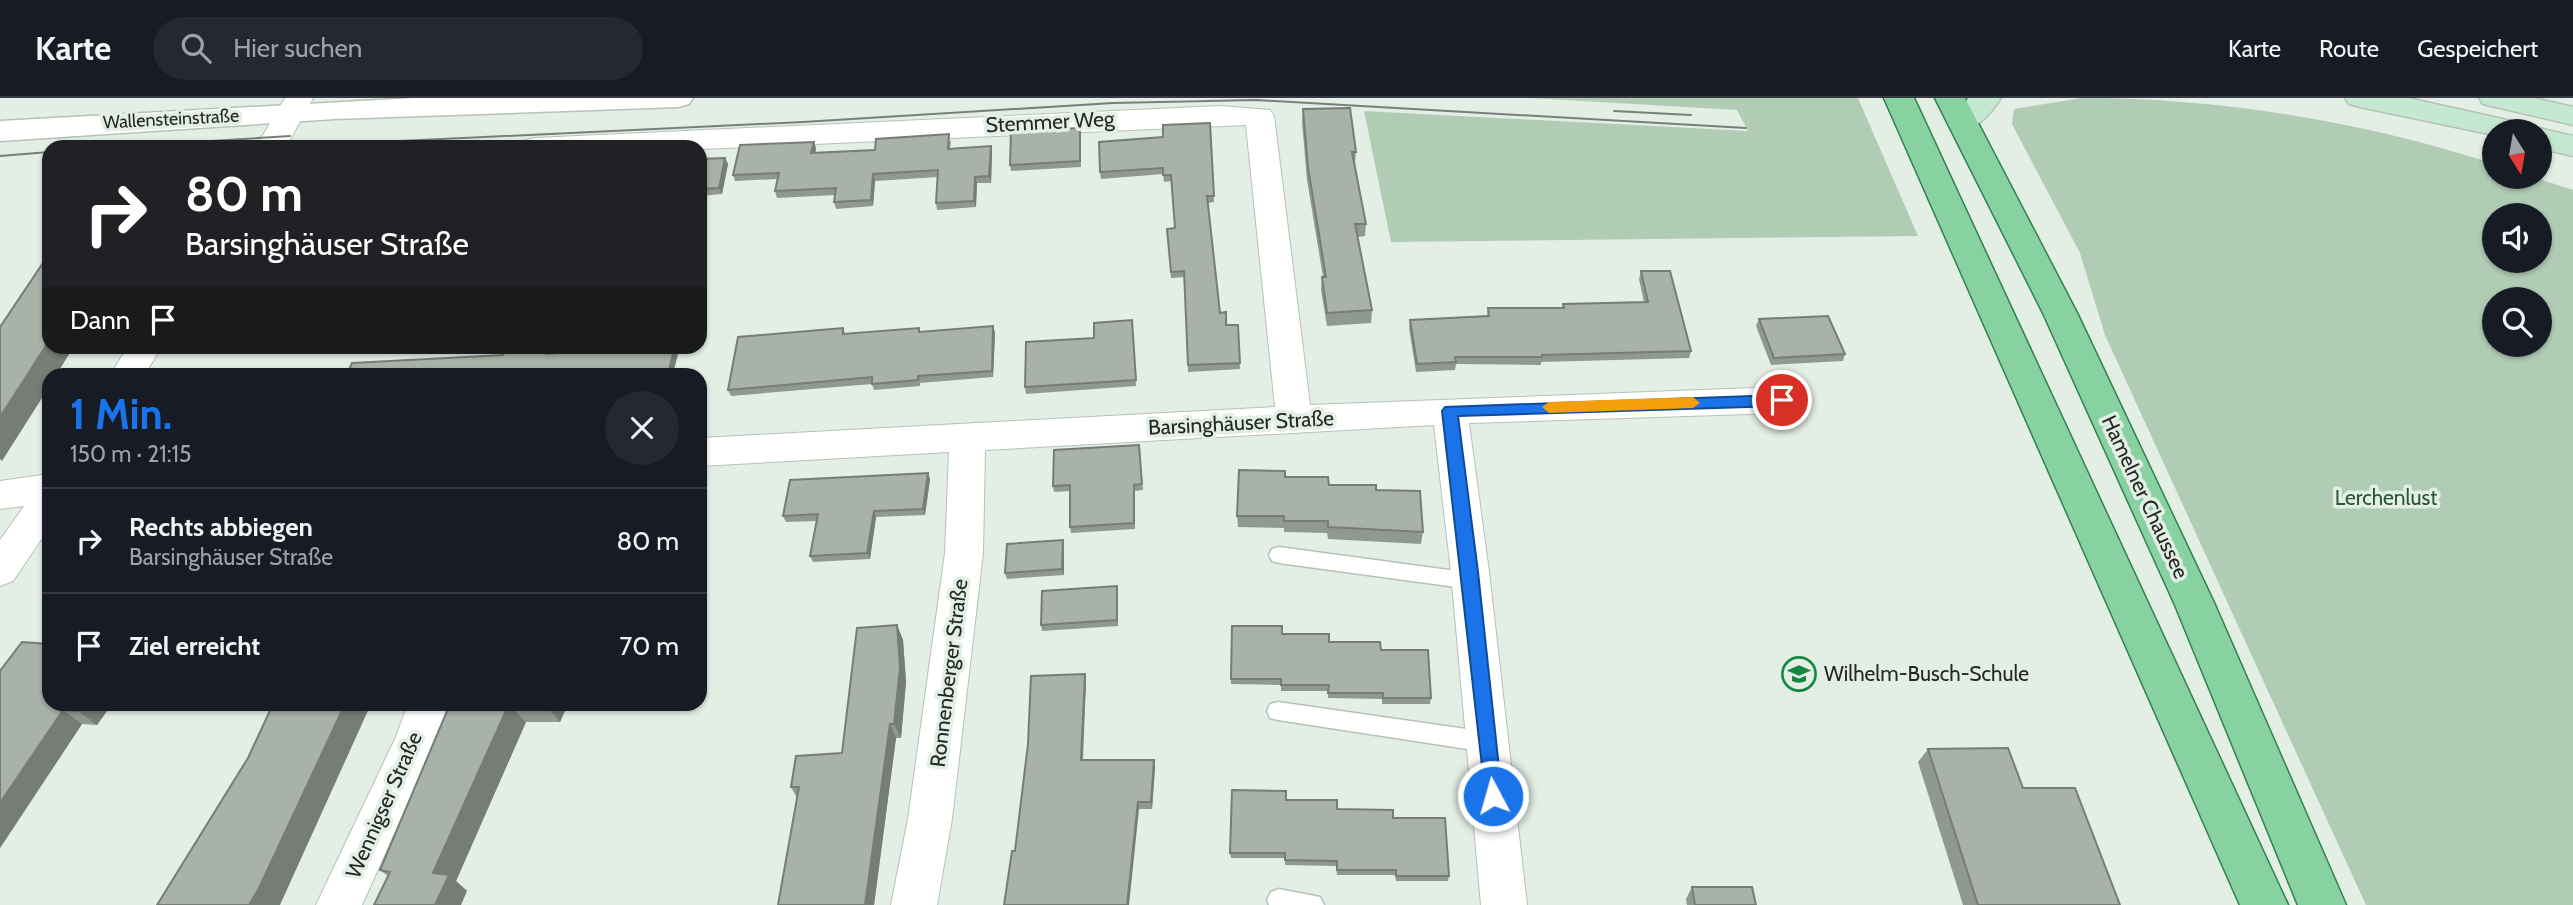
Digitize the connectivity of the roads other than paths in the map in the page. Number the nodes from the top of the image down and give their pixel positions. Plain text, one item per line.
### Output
1 (678, 98) edge
2 (1899, 98) edge
3 (2360, 98) edge
4 (2494, 98) edge
5 (295, 105) edge
6 (1966, 106) edge
7 (2573, 116) edge
8 (2482, 123) edge
9 (0, 131) edge
10 (275, 140) edge
11 (680, 140) edge
12 (2552, 141) edge
13 (2573, 146) edge
14 (1782, 400) dead end
15 (1450, 411) junction
16 (1294, 419) junction
17 (967, 439) junction
18 (707, 452) edge
19 (42, 489) edge
20 (0, 495) edge
21 (42, 509) edge
22 (1279, 555) dead end
23 (0, 570) edge
24 (1471, 581) junction
25 (1278, 710) dead end
26 (425, 711) edge
27 (1487, 742) junction
28 (1279, 900) dead end
29 (339, 905) edge
30 (914, 905) edge
31 (1312, 905) edge
32 (1504, 905) edge
33 (2264, 905) edge
34 (2322, 905) edge

1 - 5 street, Wallensteinstraße
2 - 33 main road
3 - 8 main road
4 - 7 main road
5 - 9 street, Wallensteinstraße
5 - 10 street
6 - 34 main road, Hamelner Chaussee
11 - 16 street, Stemmer Weg
12 - 13 main road
14 - 15 street, Barsinghäuser Straße
15 - 16 street, Barsinghäuser Straße
15 - 24 street
16 - 17 street, Barsinghäuser Straße
17 - 18 street, Barsinghäuser Straße
17 - 30 street, Ronnenberger Straße
19 - 20 street
21 - 23 street
22 - 24 lane
24 - 27 street
25 - 27 lane
26 - 29 street, Wennigser Straße
27 - 32 street
28 - 31 lane

